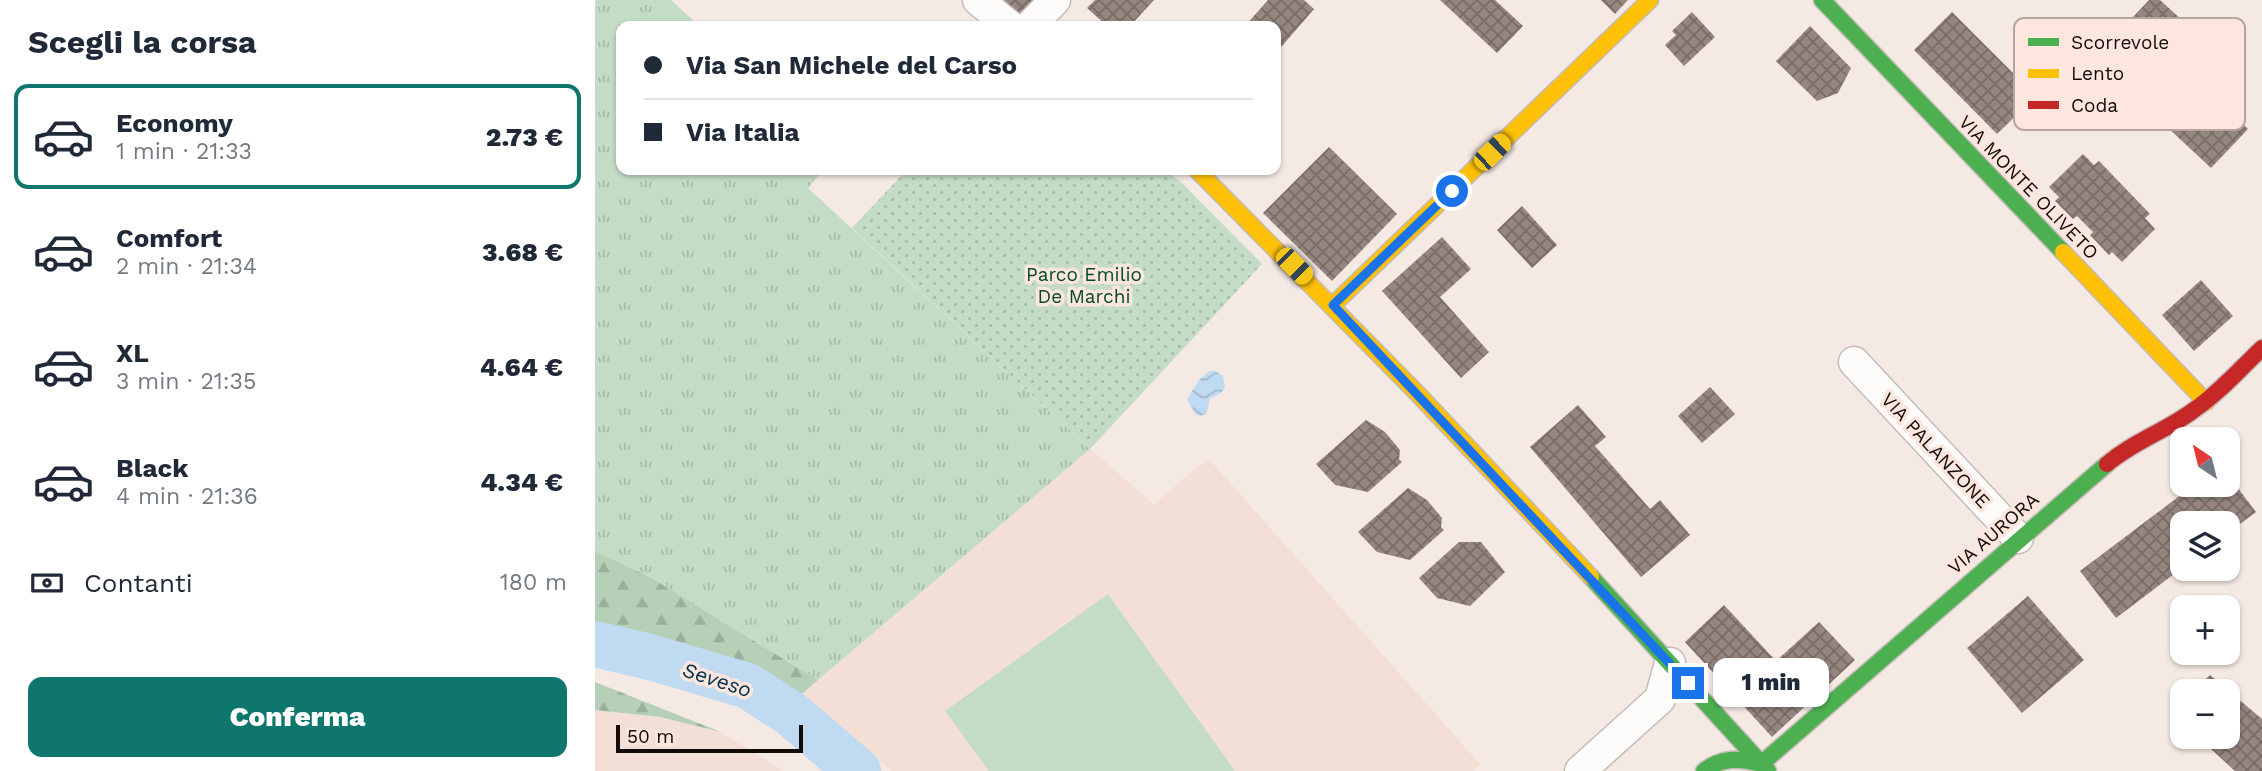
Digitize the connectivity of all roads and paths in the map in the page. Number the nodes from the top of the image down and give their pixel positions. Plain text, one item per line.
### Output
1 (978, 0) edge
2 (1055, 0) edge
3 (1650, 0) edge
4 (1822, 0) edge
5 (1004, 21) edge
6 (1035, 21) edge
7 (1202, 175) edge
8 (1333, 305) junction
9 (2262, 348) edge
10 (1854, 362) dead end
11 (2206, 402) junction
12 (2018, 538) junction
13 (1670, 663) junction
14 (1765, 767) edge
15 (1580, 771) edge
16 (1704, 771) edge

1 - 5 street
2 - 6 street
3 - 8 street
4 - 11 street, VIA MONTE OLIVETO
7 - 8 street
8 - 13 street
9 - 11 street, VIA AURORA
10 - 12 street, VIA PALANZONE
11 - 12 street, VIA AURORA
12 - 14 street, VIA AURORA
13 - 14 street
13 - 15 street
14 - 16 street

